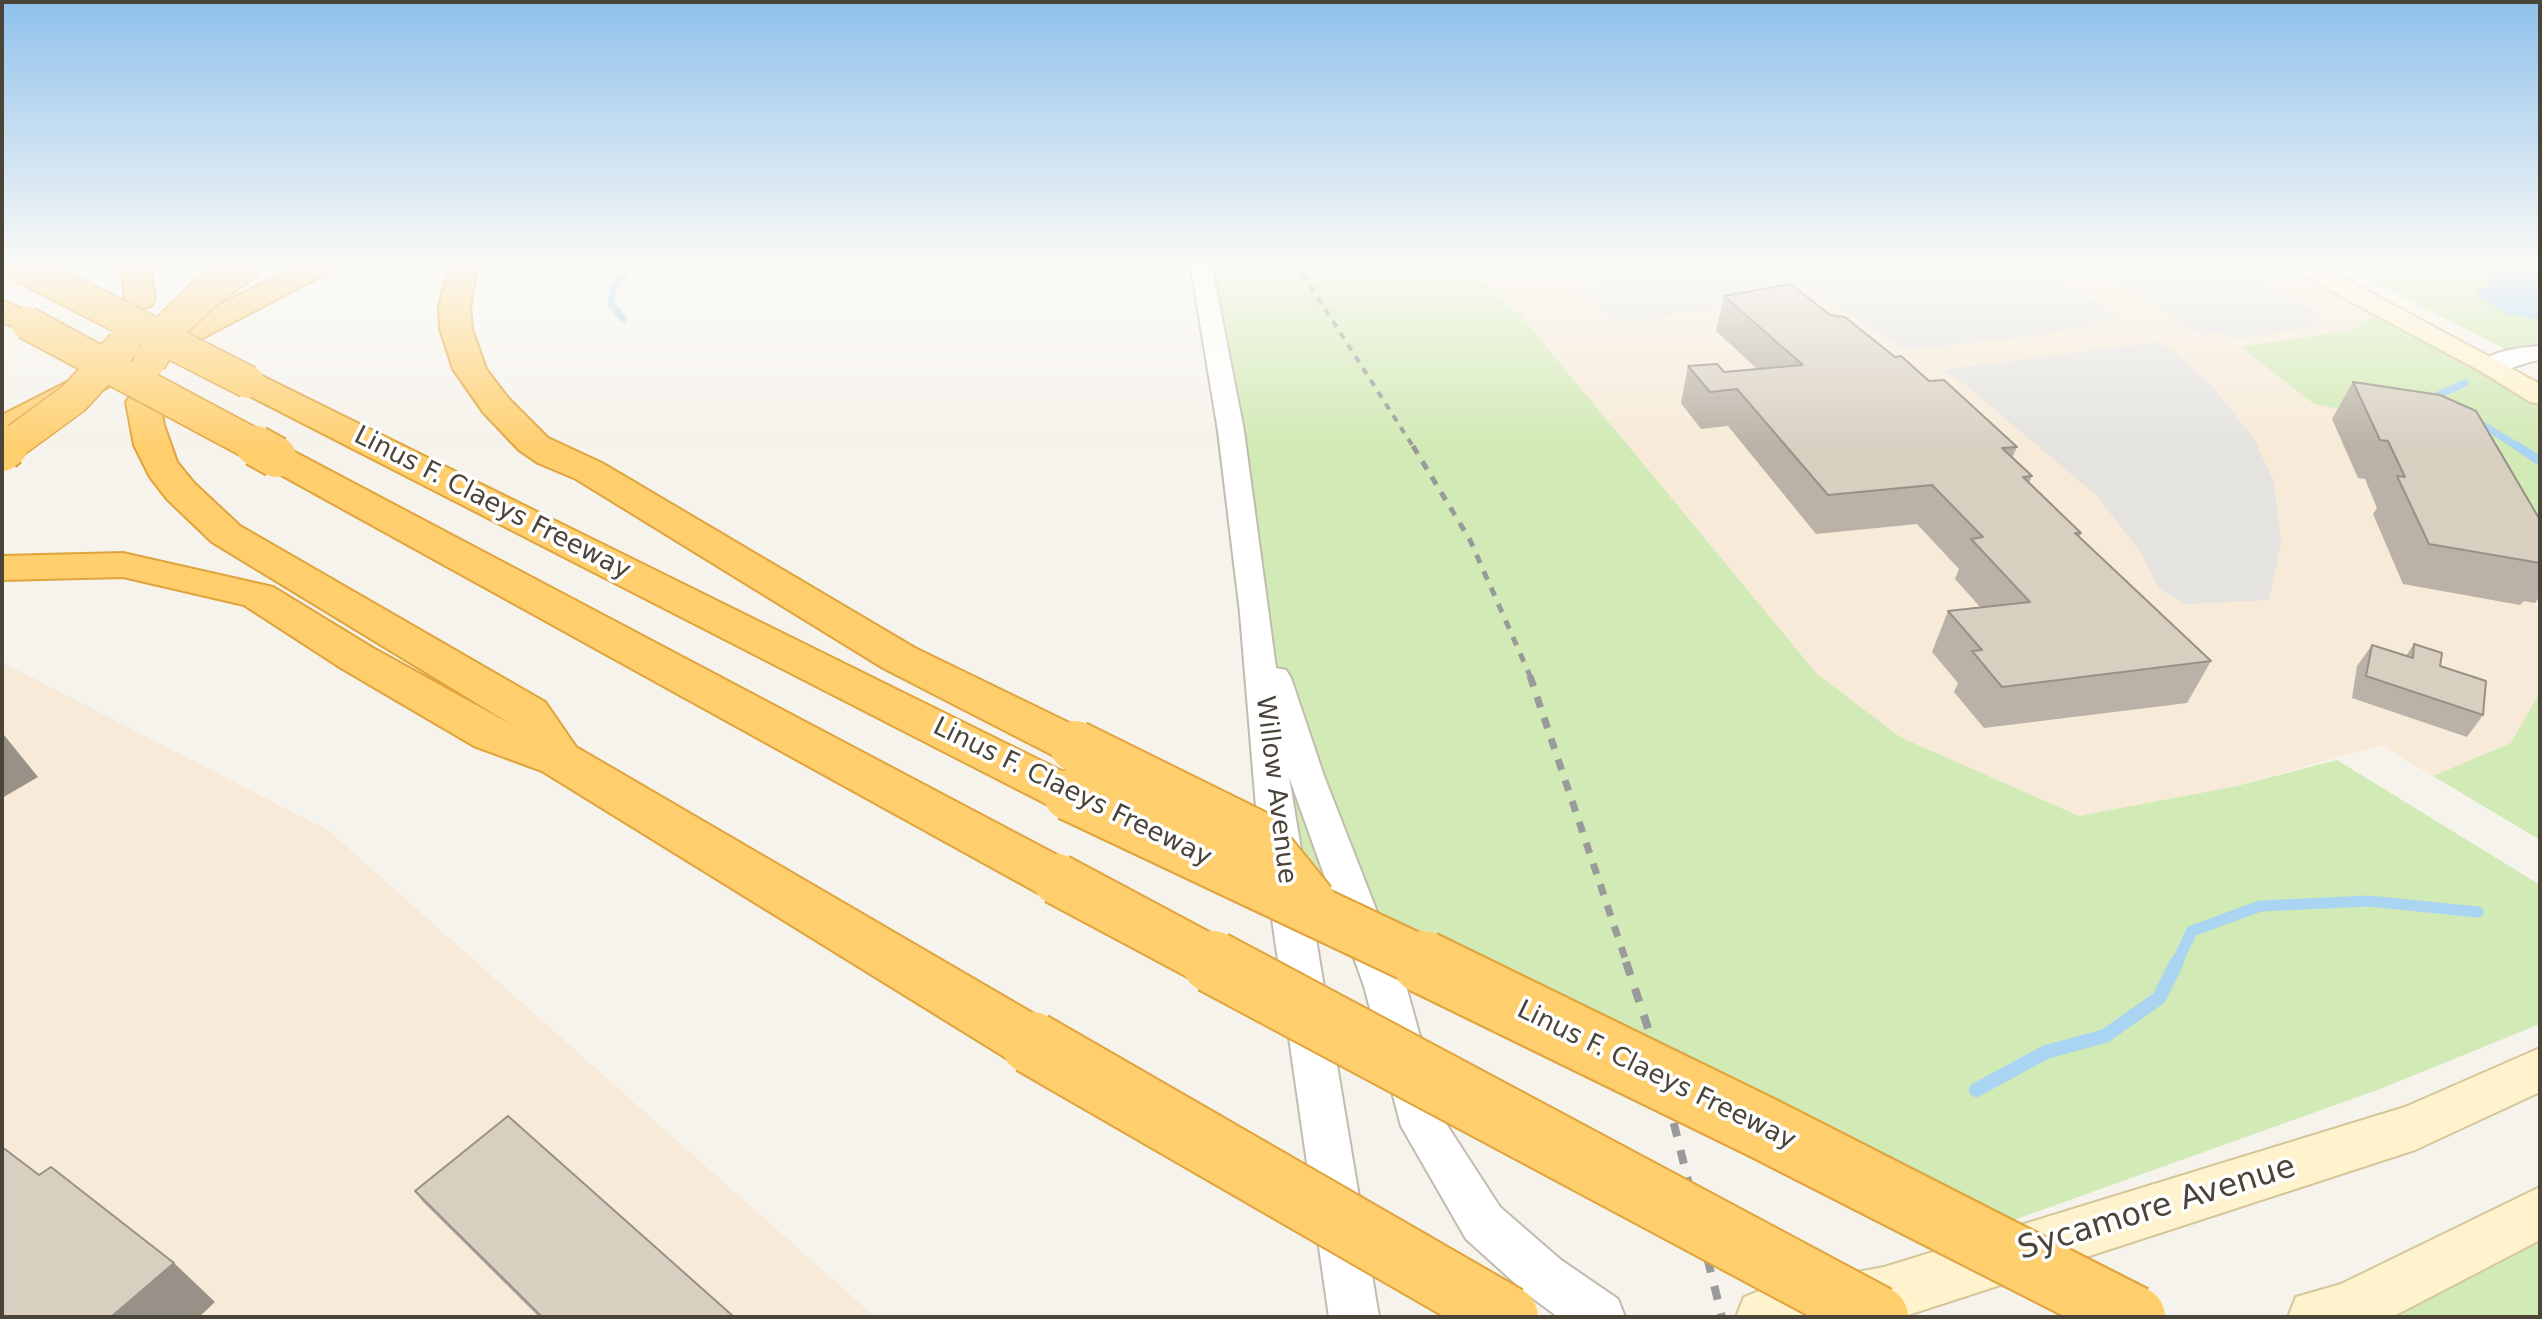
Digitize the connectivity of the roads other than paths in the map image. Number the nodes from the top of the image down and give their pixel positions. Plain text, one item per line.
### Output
1 (28, 324) edge
2 (132, 324) edge
3 (134, 324) edge
4 (171, 324) edge
5 (174, 324) edge
6 (207, 324) edge
7 (455, 324) edge
8 (478, 324) edge
9 (1211, 324) edge
10 (2411, 324) edge
11 (2458, 324) edge
12 (2534, 361) edge
13 (2491, 366) junction
14 (2540, 396) edge
15 (2, 408) edge
16 (2, 429) edge
17 (2, 451) edge
18 (589, 471) junction
19 (2, 568) edge
20 (1255, 613) junction
21 (559, 759) junction
22 (1072, 770) junction
23 (2540, 1069) edge
24 (2540, 1212) edge
25 (1354, 1317) edge
26 (1507, 1317) edge
27 (1600, 1317) edge
28 (1764, 1317) edge
29 (1877, 1317) edge
30 (2134, 1317) edge
31 (2316, 1317) edge

1 - 29 highway, bridge
2 - 17 highway, bridge
3 - 22 highway, Linus F. Claeys Freeway, bridge
4 - 15 highway
5 - 21 highway, bridge
6 - 16 highway
7 - 18 highway
8 - 18 highway
9 - 20 street, Willow Avenue
10 - 13 main road
11 - 12 main road
12 - 13 street
13 - 14 main road
18 - 22 highway
19 - 21 highway
20 - 25 street, Willow Avenue
20 - 27 street
21 - 26 highway, bridge
22 - 30 highway, Linus F. Claeys Freeway, bridge
23 - 28 main road, Sycamore Avenue
24 - 31 main road

